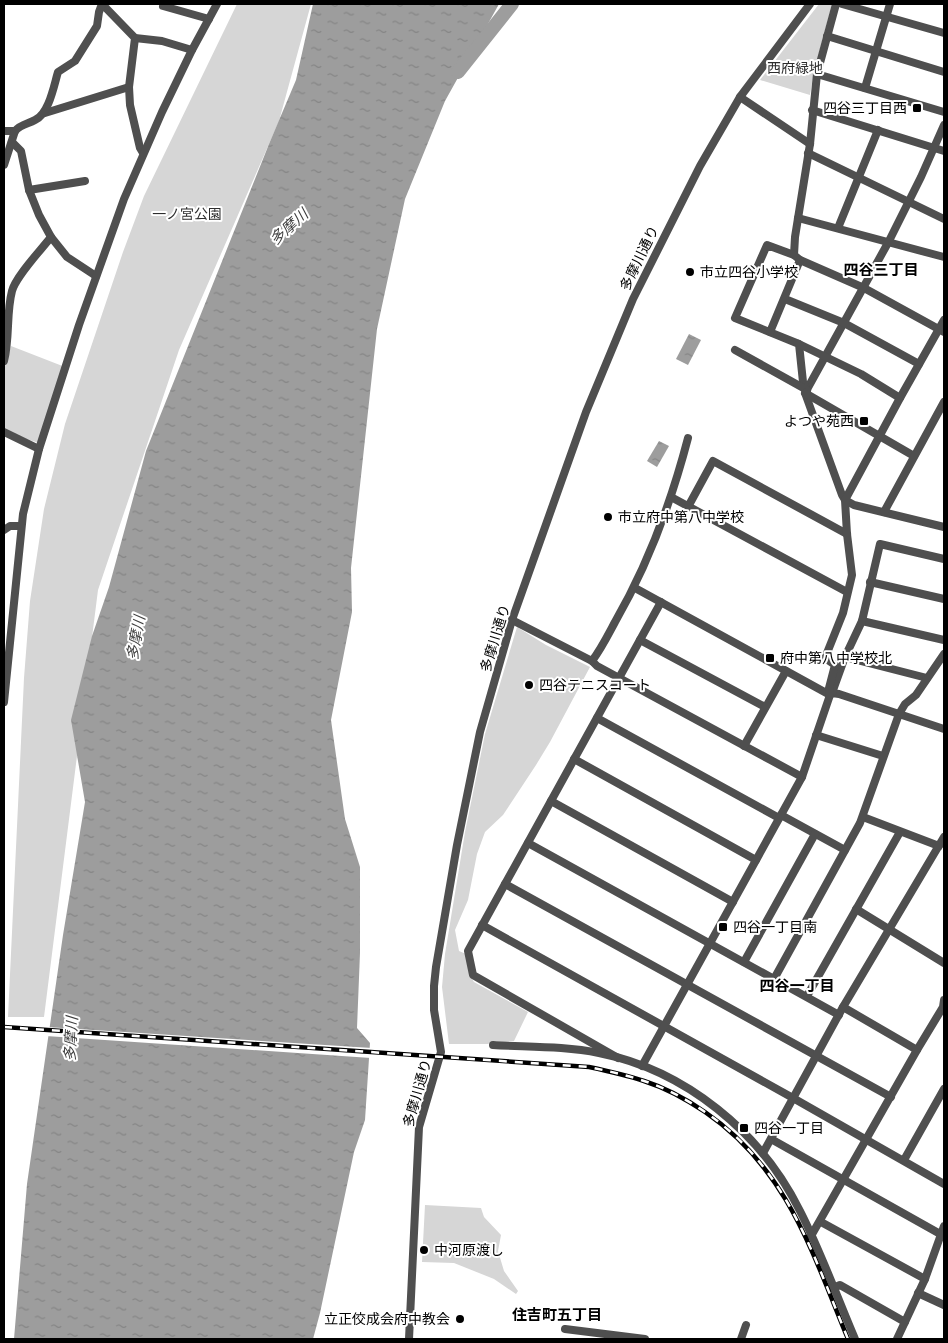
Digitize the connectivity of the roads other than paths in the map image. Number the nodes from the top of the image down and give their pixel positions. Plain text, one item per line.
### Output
1 (102, 4) edge
2 (218, 4) edge
3 (810, 4) edge
4 (836, 4) edge
5 (842, 4) edge
6 (890, 4) edge
7 (163, 6) dead end
8 (886, 16) junction
9 (209, 19) junction
10 (944, 33) edge
11 (827, 36) junction
12 (135, 38) junction
13 (192, 50) junction
14 (876, 51) junction
15 (944, 72) edge
16 (816, 74) junction
17 (129, 86) junction
18 (865, 88) junction
19 (740, 97) junction
20 (812, 110) junction
21 (944, 112) edge
22 (44, 113) junction
23 (944, 125) edge
24 (4, 130) edge
25 (878, 130) junction
26 (15, 131) junction
27 (12, 142) junction
28 (810, 144) junction
29 (934, 148) junction
30 (944, 151) edge
31 (143, 153) junction
32 (808, 153) junction
33 (4, 165) edge
34 (859, 178) junction
35 (85, 181) dead end
36 (29, 190) junction
37 (908, 202) junction
38 (798, 218) junction
39 (944, 219) edge
40 (838, 228) junction
41 (51, 237) junction
42 (889, 241) junction
43 (797, 257) junction
44 (944, 257) edge
45 (96, 276) junction
46 (864, 288) junction
47 (784, 299) junction
48 (944, 320) edge
49 (844, 324) junction
50 (942, 330) edge
51 (770, 332) junction
52 (799, 344) junction
53 (735, 350) dead end
54 (825, 356) junction
55 (4, 361) edge
56 (919, 364) junction
57 (806, 391) junction
58 (900, 398) junction
59 (944, 402) edge
60 (4, 432) edge
61 (880, 436) junction
62 (688, 438) dead end
63 (40, 449) junction
64 (914, 456) junction
65 (672, 496) junction
66 (846, 500) junction
67 (689, 505) junction
68 (884, 512) junction
69 (21, 526) junction
70 (944, 527) edge
71 (4, 530) edge
72 (847, 534) junction
73 (944, 559) edge
74 (870, 582) junction
75 (635, 588) junction
76 (847, 592) junction
77 (944, 599) edge
78 (661, 602) junction
79 (512, 620) junction
80 (862, 621) junction
81 (640, 640) junction
82 (944, 640) edge
83 (944, 654) edge
84 (845, 657) junction
85 (6, 660) edge
86 (592, 661) junction
87 (786, 671) junction
88 (619, 678) junction
89 (927, 678) junction
90 (831, 694) junction
91 (4, 702) edge
92 (764, 707) junction
93 (899, 714) junction
94 (597, 718) junction
95 (944, 729) edge
96 (816, 734) junction
97 (744, 746) junction
98 (884, 756) junction
99 (574, 759) junction
100 (802, 777) junction
101 (550, 801) junction
102 (780, 816) junction
103 (863, 817) junction
104 (900, 832) junction
105 (815, 834) junction
106 (944, 837) edge
107 (528, 843) junction
108 (939, 846) junction
109 (845, 850) junction
110 (756, 860) junction
111 (505, 884) junction
112 (733, 902) junction
113 (856, 909) junction
114 (482, 926) junction
115 (890, 929) junction
116 (710, 943) junction
117 (744, 962) junction
118 (944, 963) edge
119 (774, 979) junction
120 (687, 984) junction
121 (807, 996) junction
122 (944, 1005) edge
123 (841, 1011) junction
124 (664, 1026) junction
125 (494, 1045) dead end
126 (917, 1050) junction
127 (816, 1057) junction
128 (618, 1058) junction
129 (642, 1066) junction
130 (944, 1089) edge
131 (891, 1097) junction
132 (793, 1098) junction
133 (770, 1139) junction
134 (867, 1139) junction
135 (763, 1153) junction
136 (904, 1160) junction
137 (844, 1180) junction
138 (944, 1184) edge
139 (821, 1222) junction
140 (944, 1226) edge
141 (942, 1235) junction
142 (811, 1236) junction
143 (924, 1279) junction
144 (833, 1288) junction
145 (918, 1293) junction
146 (944, 1305) edge
147 (905, 1322) junction
148 (746, 1325) dead end
149 (565, 1329) dead end
150 (608, 1337) edge
151 (409, 1339) edge
152 (645, 1339) edge
153 (741, 1339) edge
154 (855, 1339) edge
155 (897, 1339) edge

1 - 12 street
1 - 22 street
2 - 9 street
3 - 19 street, 多摩川通り
4 - 11 street
5 - 8 street
6 - 8 street
7 - 9 street
8 - 10 street
8 - 14 street
9 - 13 street
11 - 14 street
11 - 16 street
12 - 13 street
12 - 17 street
13 - 31 street
14 - 15 street
14 - 18 street
16 - 18 street
16 - 20 street
17 - 22 street
17 - 31 street
18 - 21 street
19 - 28 street
19 - 79 street, 多摩川通り
20 - 25 street
20 - 28 street
22 - 26 street
23 - 29 street
24 - 26 street
25 - 29 street
25 - 34 street
26 - 27 street
27 - 33 street
27 - 36 street
28 - 32 street
29 - 30 street
29 - 37 street
31 - 45 street
32 - 34 street
32 - 38 street
34 - 37 street
34 - 40 street
35 - 36 street
36 - 41 street
37 - 39 street
37 - 42 street
38 - 40 street
38 - 43 street
40 - 42 street
41 - 45 street
41 - 55 street
42 - 44 street
42 - 46 street
43 - 46 street
43 - 47 street
43 - 51 street
45 - 63 street
46 - 49 street
46 - 50 street
47 - 49 street
47 - 51 street
48 - 50 street
49 - 54 street
49 - 56 street
50 - 56 street
51 - 52 street
52 - 54 street
52 - 57 street
53 - 57 street
54 - 57 street
54 - 58 street
56 - 58 street
57 - 61 street
57 - 66 street
58 - 61 street
59 - 64 street
60 - 63 street
61 - 64 street
61 - 66 street
62 - 65 street
63 - 69 street
64 - 68 street
65 - 67 street
65 - 75 street
66 - 68 street
66 - 72 street
67 - 72 street
67 - 76 street
68 - 70 street
69 - 71 street
69 - 85 street
72 - 76 street
73 - 74 street
74 - 77 street
74 - 80 street
75 - 78 street
75 - 86 street
76 - 90 street
78 - 81 street
78 - 87 street
79 - 86 street
79 - 151 street, 多摩川通り
80 - 82 street
80 - 84 street
81 - 88 street
81 - 92 street
83 - 89 street
84 - 89 street
84 - 90 street
85 - 91 street
86 - 88 street
87 - 90 street
87 - 92 street
88 - 94 street
88 - 97 street
89 - 93 street
90 - 93 street
90 - 96 street
92 - 97 street
93 - 95 street
93 - 98 street
94 - 99 street
94 - 102 street
96 - 98 street
96 - 100 street
97 - 100 street
98 - 103 street
99 - 101 street
99 - 110 street
100 - 102 street
101 - 107 street
101 - 112 street
102 - 105 street
102 - 110 street
103 - 104 street
103 - 109 street
104 - 108 street
104 - 113 street
105 - 109 street
105 - 117 street
106 - 108 street
107 - 111 street
107 - 116 street
108 - 115 street
109 - 119 street
110 - 112 street
111 - 114 street
111 - 120 street
112 - 116 street
113 - 115 street
113 - 121 street
114 - 124 street
114 - 128 street
115 - 118 street
115 - 123 street
116 - 117 street
116 - 120 street
117 - 119 street
119 - 121 street
120 - 124 street
120 - 127 street
121 - 123 street
122 - 126 street
123 - 126 street
123 - 127 street
124 - 129 street
124 - 132 street
125 - 128 street
126 - 131 street
127 - 131 street
127 - 132 street
128 - 129 street
129 - 135 street
130 - 136 street
131 - 134 street
132 - 133 street
132 - 134 street
133 - 135 street
133 - 137 street
134 - 136 street
134 - 137 street
135 - 142 street
136 - 138 street
137 - 139 street
137 - 141 street
139 - 142 street
139 - 143 street
140 - 141 street
141 - 143 street
142 - 144 street
143 - 145 street
144 - 147 street
144 - 154 street
145 - 146 street
145 - 147 street
147 - 155 street
148 - 153 street
149 - 150 street
150 - 152 street

